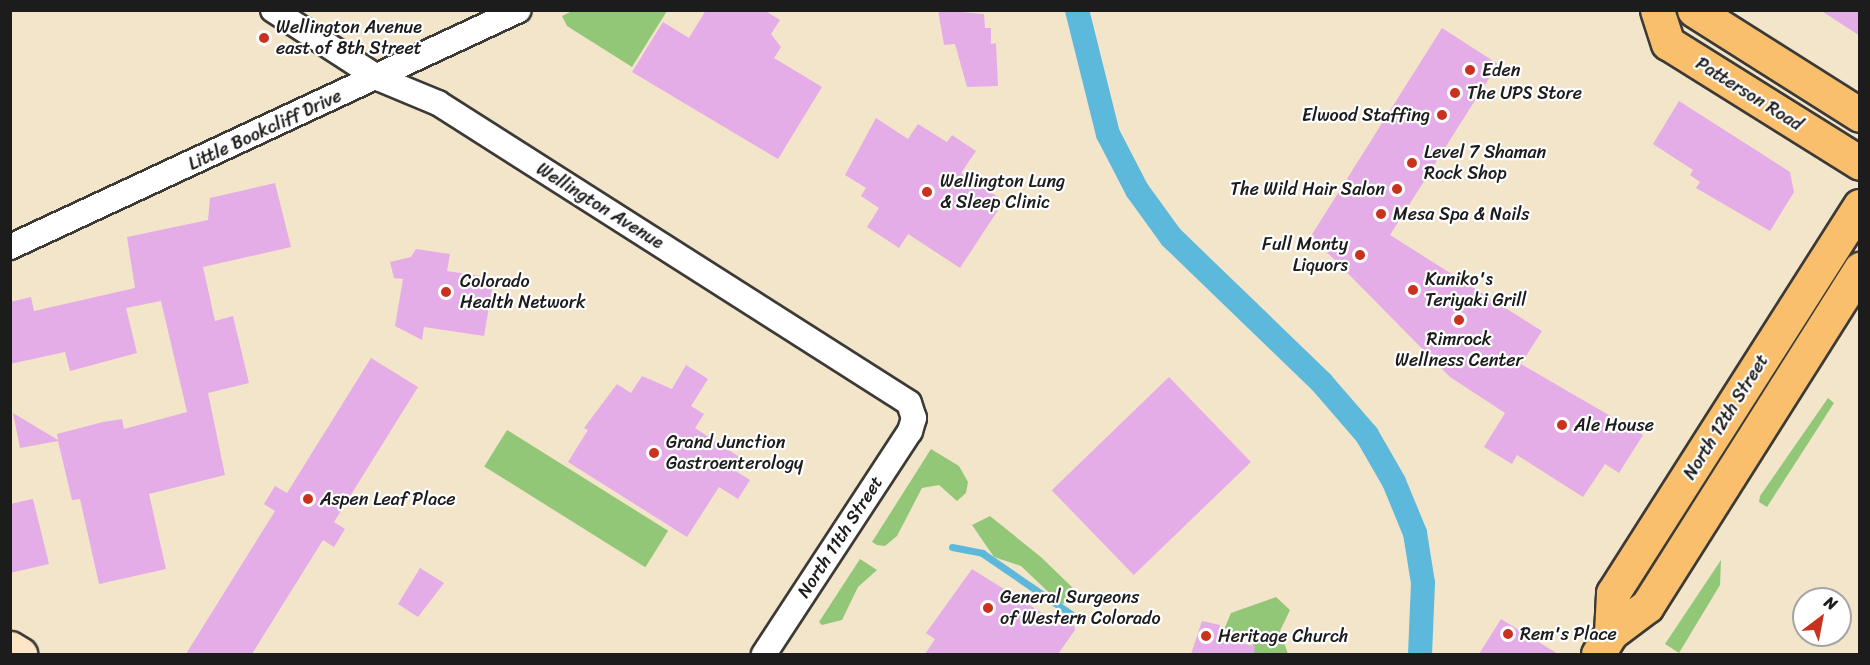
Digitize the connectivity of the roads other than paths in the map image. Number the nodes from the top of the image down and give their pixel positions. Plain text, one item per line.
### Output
1 (273, 10) edge
2 (519, 10) edge
3 (1657, 10) edge
4 (1694, 10) edge
5 (380, 79) junction
6 (1860, 115) edge
7 (1860, 163) edge
8 (1860, 206) edge
9 (10, 248) edge
10 (1860, 269) edge
11 (1737, 398) junction
12 (1768, 415) junction
13 (914, 418) joint
14 (1604, 644) edge
15 (10, 648) edge
16 (20, 654) edge
17 (764, 654) edge

1 - 5 street, Wellington Avenue
2 - 5 street, Little Bookcliff Drive
3 - 7 main road, Patterson Road
4 - 6 main road
5 - 9 street, Little Bookcliff Drive
5 - 13 street, Wellington Avenue
8 - 11 main road, North 12th Street
10 - 12 main road, North 12th Street
11 - 12 main road
11 - 14 main road, North 12th Street
12 - 14 main road, North 12th Street
13 - 17 street, North 11th Street
15 - 16 street

